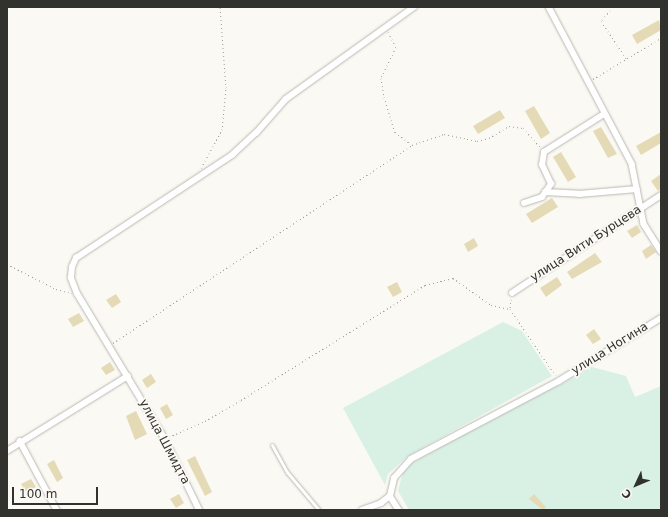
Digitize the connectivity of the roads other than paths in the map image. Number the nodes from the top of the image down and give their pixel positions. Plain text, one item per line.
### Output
1 (414, 7) edge
2 (549, 7) edge
3 (604, 114) junction
4 (637, 190) junction
5 (545, 192) junction
6 (661, 195) edge
7 (524, 203) dead end
8 (641, 208) junction
9 (661, 251) edge
10 (512, 293) road end
11 (661, 318) edge
12 (128, 376) junction
13 (20, 441) junction
14 (272, 445) dead end
15 (7, 452) edge
16 (390, 496) junction
17 (57, 510) edge
18 (199, 510) edge
19 (319, 510) edge
20 (362, 510) edge
21 (399, 510) edge

1 - 12 street, улица Шмидта
2 - 3 street
3 - 4 street
3 - 5 street
4 - 5 street, улица Вити Бурцева
4 - 8 street
5 - 7 street
6 - 8 street, улица Вити Бурцева
8 - 9 street
8 - 10 street, улица Вити Бурцева
11 - 16 street, улица Ногина
12 - 13 street
12 - 18 street, улица Шмидта
13 - 15 street
13 - 17 street
14 - 19 lane
16 - 20 street
16 - 21 street

